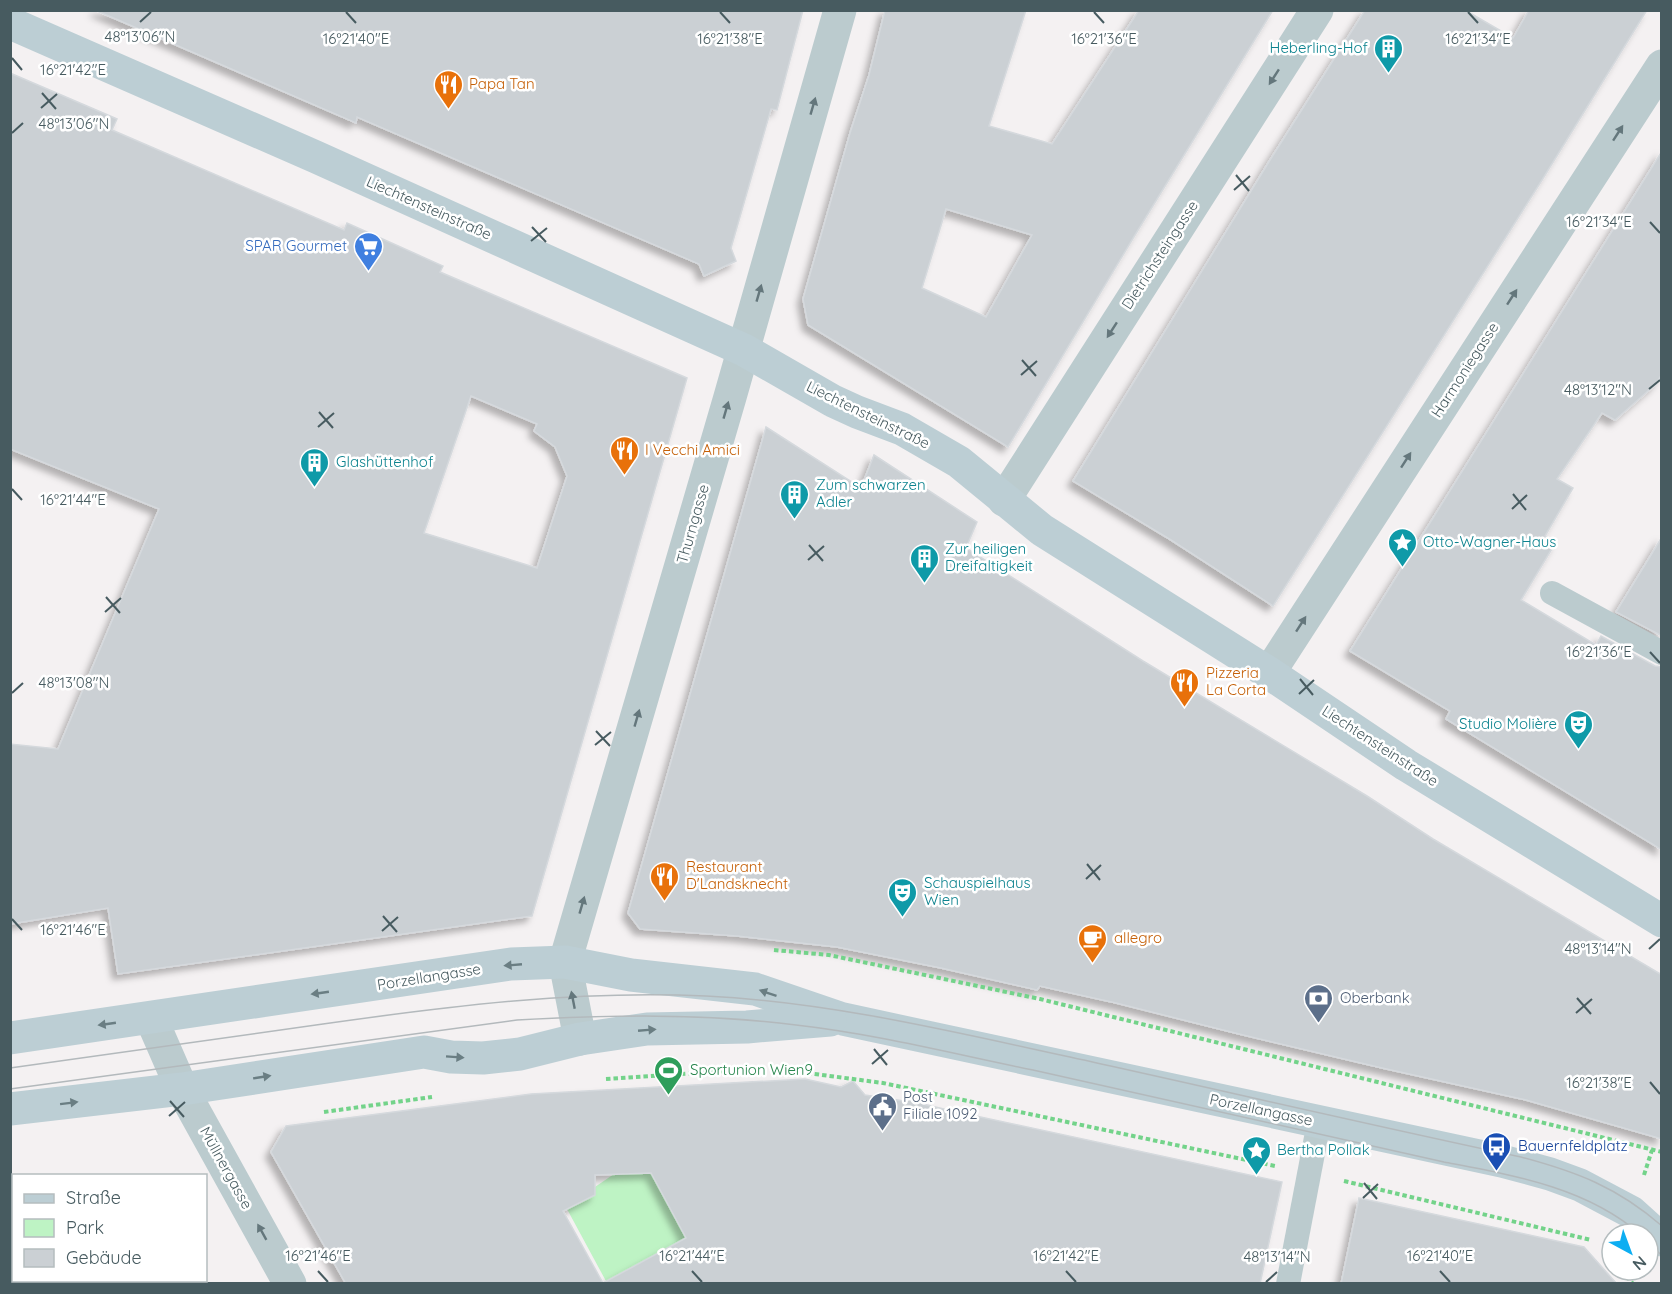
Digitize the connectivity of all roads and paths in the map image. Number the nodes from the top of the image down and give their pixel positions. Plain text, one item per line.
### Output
1 (840, 10) edge
2 (1317, 10) edge
3 (10, 23) edge
4 (1662, 66) edge
5 (744, 350) junction
6 (1004, 500) junction
7 (1552, 593) dead end
8 (1662, 653) edge
9 (1269, 673) junction
10 (1662, 921) edge
11 (565, 962) junction
12 (151, 1018) junction
13 (843, 1019) junction
14 (10, 1038) edge
15 (580, 1039) junction
16 (760, 1069) dead end
17 (737, 1071) dead end
18 (596, 1080) dead end
19 (182, 1089) junction
20 (443, 1096) dead end
21 (10, 1109) edge
22 (314, 1113) dead end
23 (1319, 1122) junction
24 (1310, 1173) junction
25 (1662, 1240) edge
26 (1600, 1242) edge
27 (290, 1284) edge
28 (1288, 1284) edge

5 -> 1 street, Thurngasse
2 -> 6 street, Dietrichsteingasse
3 - 5 street, Liechtensteinstraße
9 -> 4 street, Harmoniegasse
5 - 6 street, Liechtensteinstraße
11 -> 5 street, Thurngasse
6 - 9 street, Liechtensteinstraße
7 - 8 lane
9 - 10 street, Liechtensteinstraße
11 -> 12 street, Porzellangasse
13 -> 11 street, Porzellangasse
15 -> 11 street, Thurngasse
12 -> 14 street, Porzellangasse
12 - 19 street, Müllnergasse
15 -> 13 street, Porzellangasse
13 - 23 street, Porzellangasse
19 -> 15 street, Porzellangasse
16 - 24 path
17 - 18 path
21 -> 19 street, Porzellangasse
27 -> 19 street, Müllnergasse
20 - 22 path
23 - 24 lane
23 - 25 street, Porzellangasse
24 - 26 path
24 - 28 lane

